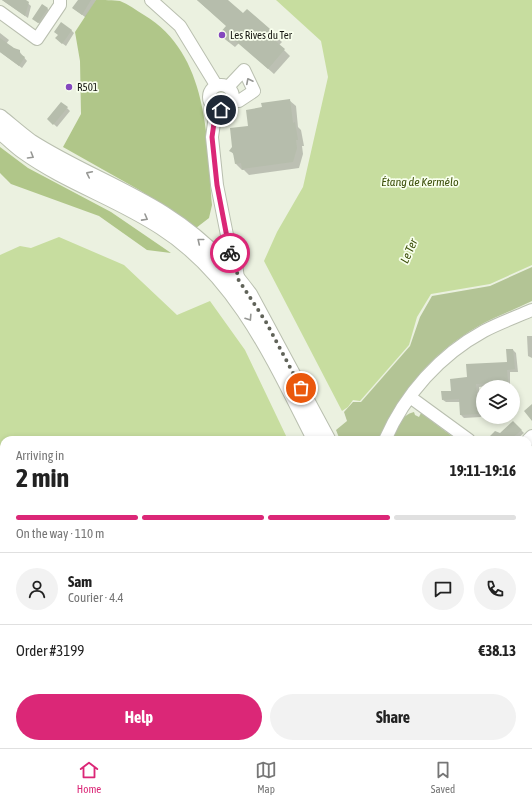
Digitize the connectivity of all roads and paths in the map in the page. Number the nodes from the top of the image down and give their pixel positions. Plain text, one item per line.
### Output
1 (60, 0) edge
2 (151, 0) edge
3 (0, 12) edge
4 (216, 85) junction
5 (228, 87) junction
6 (233, 100) junction
7 (221, 110) junction
8 (0, 117) edge
9 (0, 132) edge
10 (232, 282) junction
11 (532, 310) edge
12 (410, 397) junction
13 (319, 436) edge
14 (387, 436) edge
15 (464, 436) edge
16 (137, 748) edge
17 (145, 748) edge

1 - 3 street
2 - 4 street
4 - 5 street
4 - 7 street
5 - 6 street
6 -> 5 street
6 - 7 street
7 - 10 street
10 -> 8 main road
9 -> 10 main road
10 - 13 main road
11 - 12 street
12 - 14 street
12 - 15 street
16 - 17 main road

